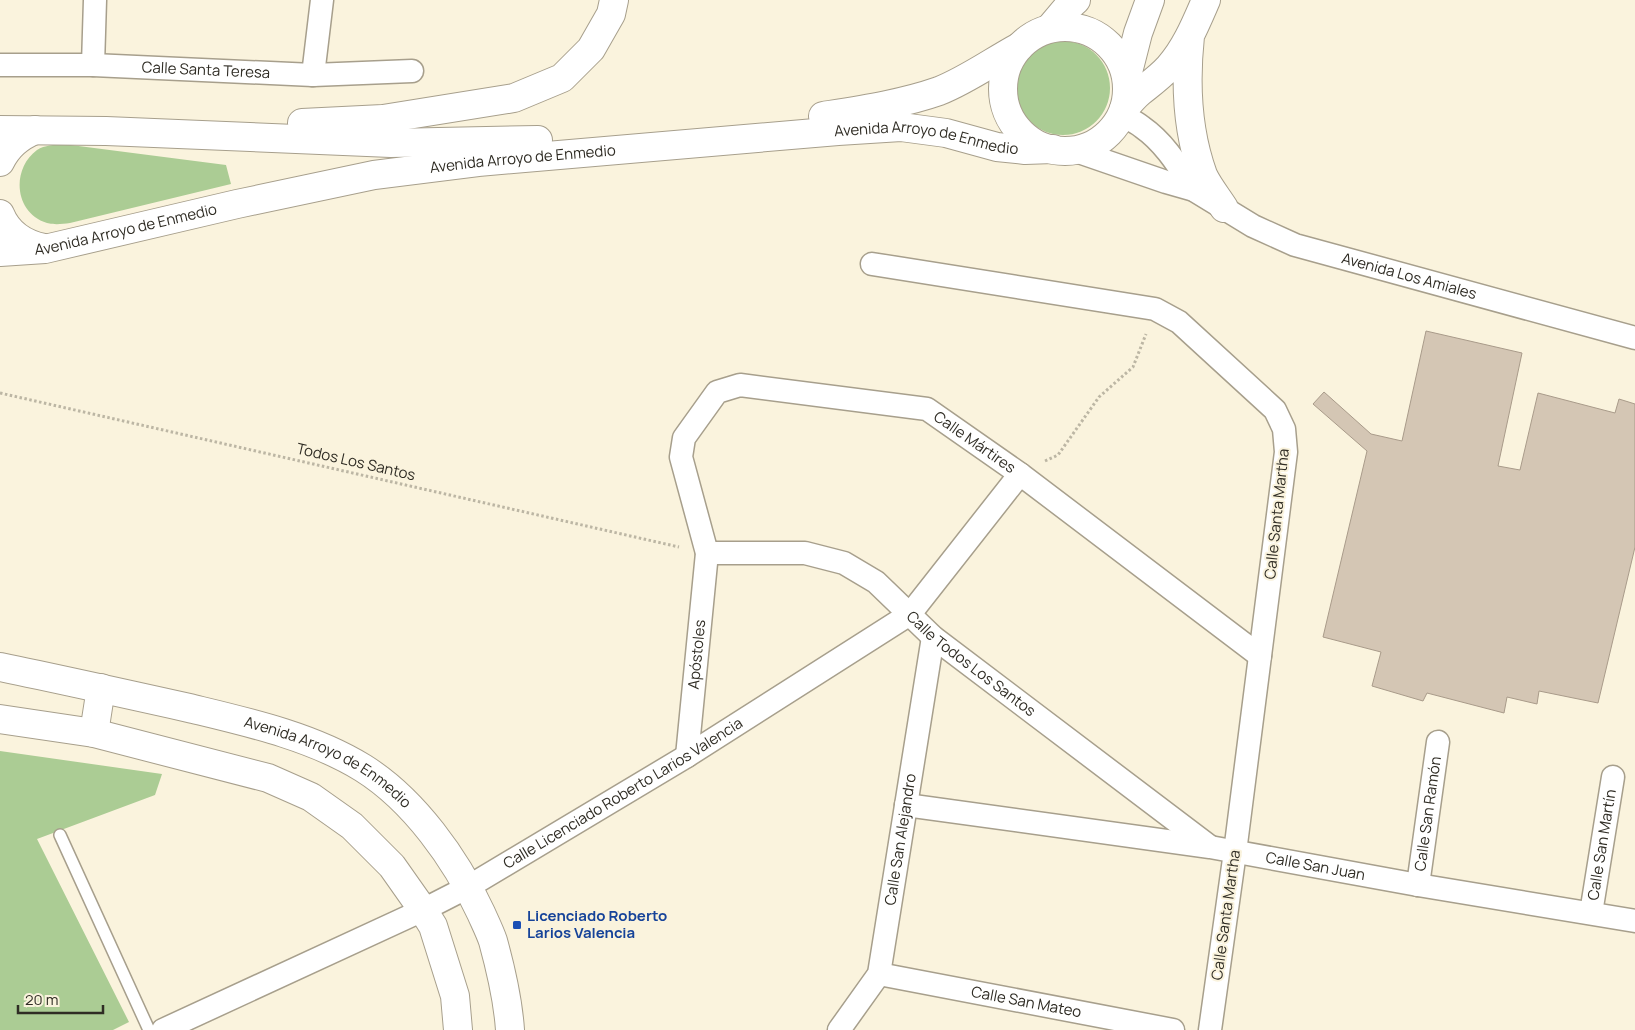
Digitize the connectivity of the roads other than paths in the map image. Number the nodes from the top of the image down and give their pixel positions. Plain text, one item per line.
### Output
1 (95, 0) edge
2 (322, 0) edge
3 (614, 0) edge
4 (1076, 0) edge
5 (1150, 0) edge
6 (1206, 0) edge
7 (1050, 28) junction
8 (1190, 36) junction
9 (1019, 47) junction
10 (0, 65) edge
11 (92, 65) junction
12 (412, 71) dead end
13 (313, 75) junction
14 (1127, 76) junction
15 (1123, 112) junction
16 (0, 130) edge
17 (35, 130) junction
18 (106, 131) junction
19 (1063, 150) junction
20 (0, 162) edge
21 (1194, 190) junction
22 (1224, 208) junction
23 (0, 214) edge
24 (45, 249) junction
25 (0, 252) edge
26 (872, 264) dead end
27 (1635, 338) edge
28 (1020, 474) junction
29 (707, 553) junction
30 (910, 614) junction
31 (933, 637) junction
32 (1260, 656) junction
33 (0, 667) edge
34 (101, 688) junction
35 (0, 719) edge
36 (94, 733) junction
37 (1438, 742) dead end
38 (687, 756) junction
39 (1613, 777) dead end
40 (906, 805) junction
41 (60, 835) dead end
42 (1210, 847) junction
43 (1235, 852) junction
44 (1418, 885) junction
45 (468, 887) junction
46 (423, 910) junction
47 (1591, 913) junction
48 (1635, 921) edge
49 (879, 974) junction
50 (150, 1030) edge
51 (163, 1030) edge
52 (458, 1030) edge
53 (510, 1030) edge
54 (839, 1030) edge
55 (1173, 1030) edge
56 (1210, 1030) edge

1 - 11 street
2 - 13 street
3 - 18 main road
4 - 7 main road, Avenida Arroyo de Enmedio
5 - 14 main road, Avenida Arroyo de Enmedio
6 - 8 main road
7 - 9 main road, Avenida Arroyo de Enmedio
7 - 14 main road, Avenida Arroyo de Enmedio
8 - 15 main road
8 - 22 main road
9 - 18 main road, Avenida Arroyo de Enmedio
9 - 19 main road, Avenida Arroyo de Enmedio
10 - 11 street, Calle Santa Teresa
11 - 13 street, Calle Santa Teresa
12 - 13 street, Calle Santa Teresa
14 - 15 main road, Avenida Arroyo de Enmedio
15 - 19 main road, Avenida Arroyo de Enmedio
15 - 21 street, Avenida Los Amiales
16 - 17 main road, Avenida Arroyo de Enmedio
17 - 18 main road, Avenida Arroyo de Enmedio
17 - 20 main road
19 - 21 street, Avenida Los Amiales
19 - 24 main road, Avenida Arroyo de Enmedio
21 - 22 street, Avenida Los Amiales
22 - 27 street, Avenida Los Amiales
23 - 24 main road
24 - 25 main road, Avenida Arroyo de Enmedio
26 - 32 street, Calle Santa Martha
28 - 29 street, Calle Mártires
28 - 30 street, Calle Licenciado Roberto Larios Valencia
28 - 32 street, Calle Mártires
29 - 30 street, Calle Todos Los Santos
29 - 38 street, Apóstoles
30 - 31 street, Calle Todos Los Santos
30 - 38 street, Calle Licenciado Roberto Larios Valencia
31 - 40 street, Calle San Alejandro
31 - 42 street, Calle Todos Los Santos
32 - 43 street, Calle Santa Martha
33 - 34 main road, Avenida Arroyo de Enmedio
34 - 36 main road
34 - 45 main road, Avenida Arroyo de Enmedio
35 - 36 main road
36 - 46 main road
37 - 44 street, Calle San Ramón
38 - 45 street, Calle Licenciado Roberto Larios Valencia
39 - 47 street, Calle San Martín
40 - 42 street, Calle San Juan
40 - 49 street, Calle San Alejandro
41 - 50 lane
42 - 43 street, Calle San Juan
43 - 44 street, Calle San Juan
43 - 56 street, Calle Santa Martha
44 - 47 street, Calle San Juan
45 - 46 street, Calle Licenciado Roberto Larios Valencia
45 - 53 main road, Avenida Arroyo de Enmedio
46 - 51 street, Calle Licenciado Roberto Larios Valencia
46 - 52 main road
47 - 48 street, Calle San Juan
49 - 54 street, Calle San Alejandro
49 - 55 street, Calle San Mateo

